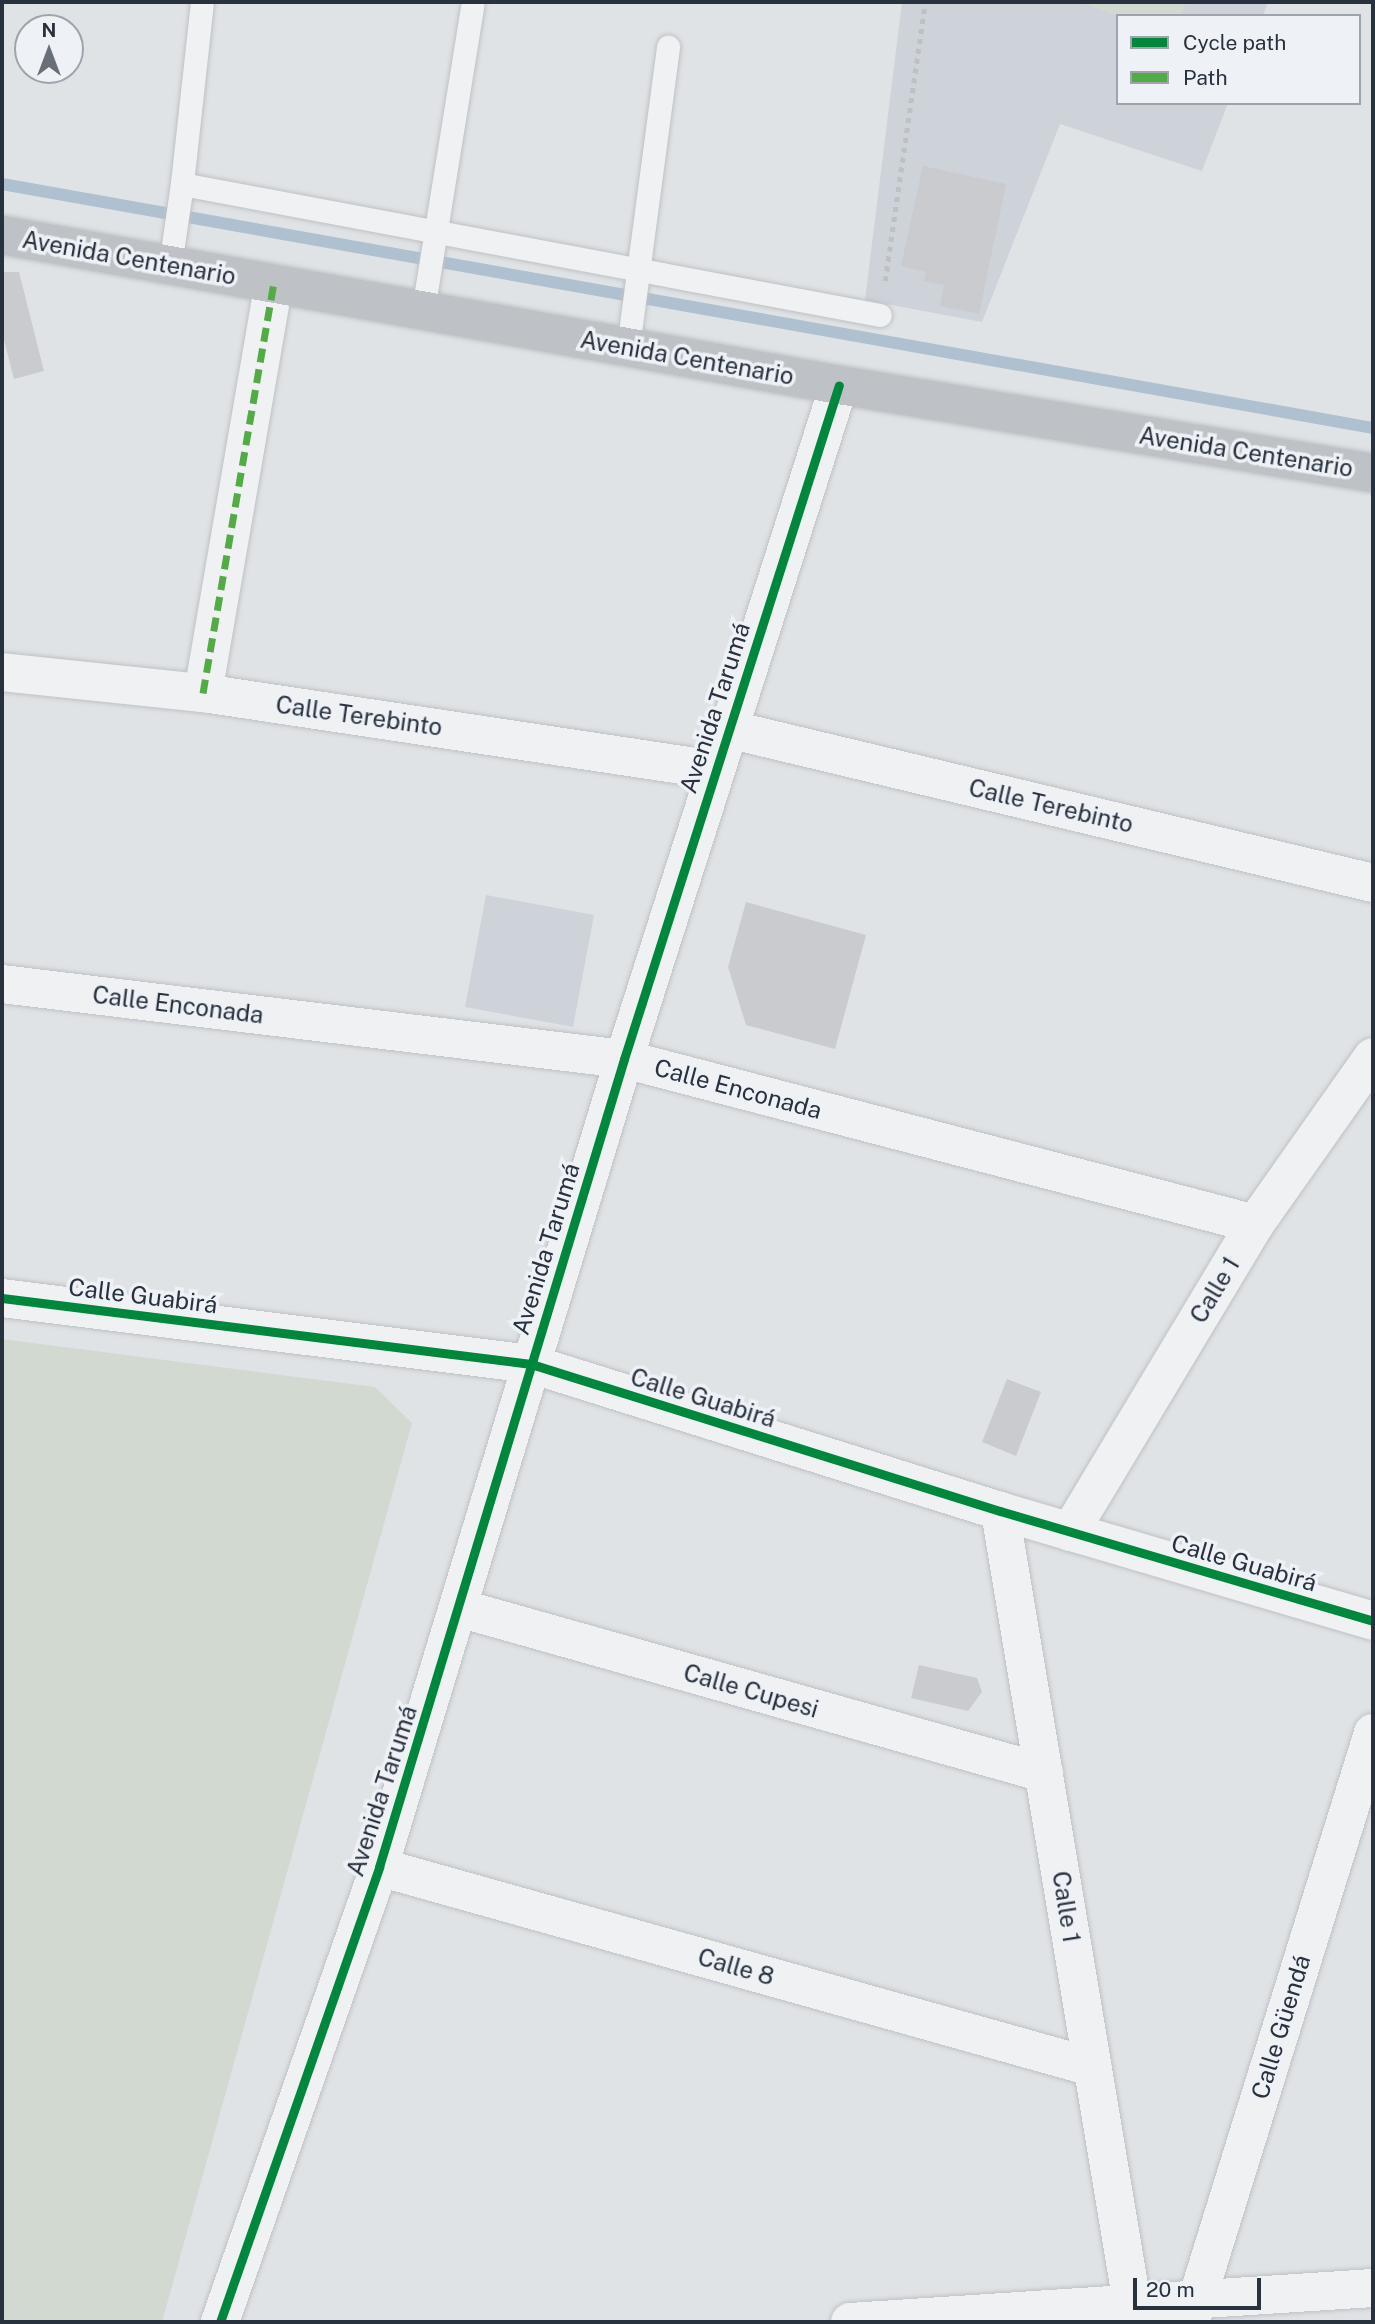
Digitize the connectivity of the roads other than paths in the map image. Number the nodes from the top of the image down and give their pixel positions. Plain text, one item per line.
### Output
1 (202, 2) edge
2 (472, 6) dead end
3 (668, 47) dead end
4 (181, 194) junction
5 (2, 235) edge
6 (434, 241) junction
7 (173, 250) junction
8 (636, 279) junction
9 (274, 284) junction
10 (426, 292) junction
11 (880, 315) dead end
12 (630, 331) junction
13 (839, 385) junction
14 (1373, 473) edge
15 (2, 672) edge
16 (203, 693) junction
17 (728, 729) junction
18 (715, 770) junction
19 (1373, 883) edge
20 (2, 984) edge
21 (1373, 1057) edge
22 (624, 1059) junction
23 (1255, 1224) junction
24 (2, 1298) edge
25 (531, 1364) junction
26 (1000, 1511) junction
27 (1070, 1532) junction
28 (459, 1608) junction
29 (1373, 1621) edge
30 (1373, 1733) edge
31 (1044, 1773) junction
32 (379, 1867) junction
33 (1092, 2067) junction
34 (1373, 2288) edge
35 (1132, 2303) junction
36 (1193, 2311) edge
37 (220, 2322) edge
38 (850, 2322) edge

1 - 4 lane
2 - 6 lane
3 - 8 lane
4 - 6 lane
4 - 7 lane
5 - 7 street, Avenida Centenario
6 - 8 lane
6 - 10 lane
7 - 9 street, Avenida Centenario
8 - 11 lane
8 - 12 lane
9 - 10 street, Avenida Centenario
9 - 16 street
10 - 12 street, Avenida Centenario
12 - 13 street, Avenida Centenario
13 - 14 street, Avenida Centenario
13 - 17 street, Avenida Tarumá
15 - 16 street, Calle Terebinto
16 - 18 street, Calle Terebinto
17 - 18 street, Avenida Tarumá
17 - 19 street, Calle Terebinto
18 - 22 street, Avenida Tarumá
20 - 22 street, Calle Enconada
21 - 23 street, Calle 1
22 - 23 street, Calle Enconada
22 - 25 street, Avenida Tarumá
23 - 27 street, Calle 1
24 - 25 street, Calle Guabirá
25 - 26 street, Calle Guabirá
25 - 28 street, Avenida Tarumá
26 - 27 street, Calle Guabirá
26 - 31 street, Calle 1
27 - 29 street, Calle Guabirá
28 - 31 street, Calle Cupesi
28 - 32 street, Avenida Tarumá
30 - 36 street, Calle Güendá
31 - 33 street, Calle 1
32 - 33 street, Calle 8
32 - 37 street, Avenida Tarumá
33 - 35 street, Calle 1
34 - 36 street
35 - 36 street
35 - 38 street

